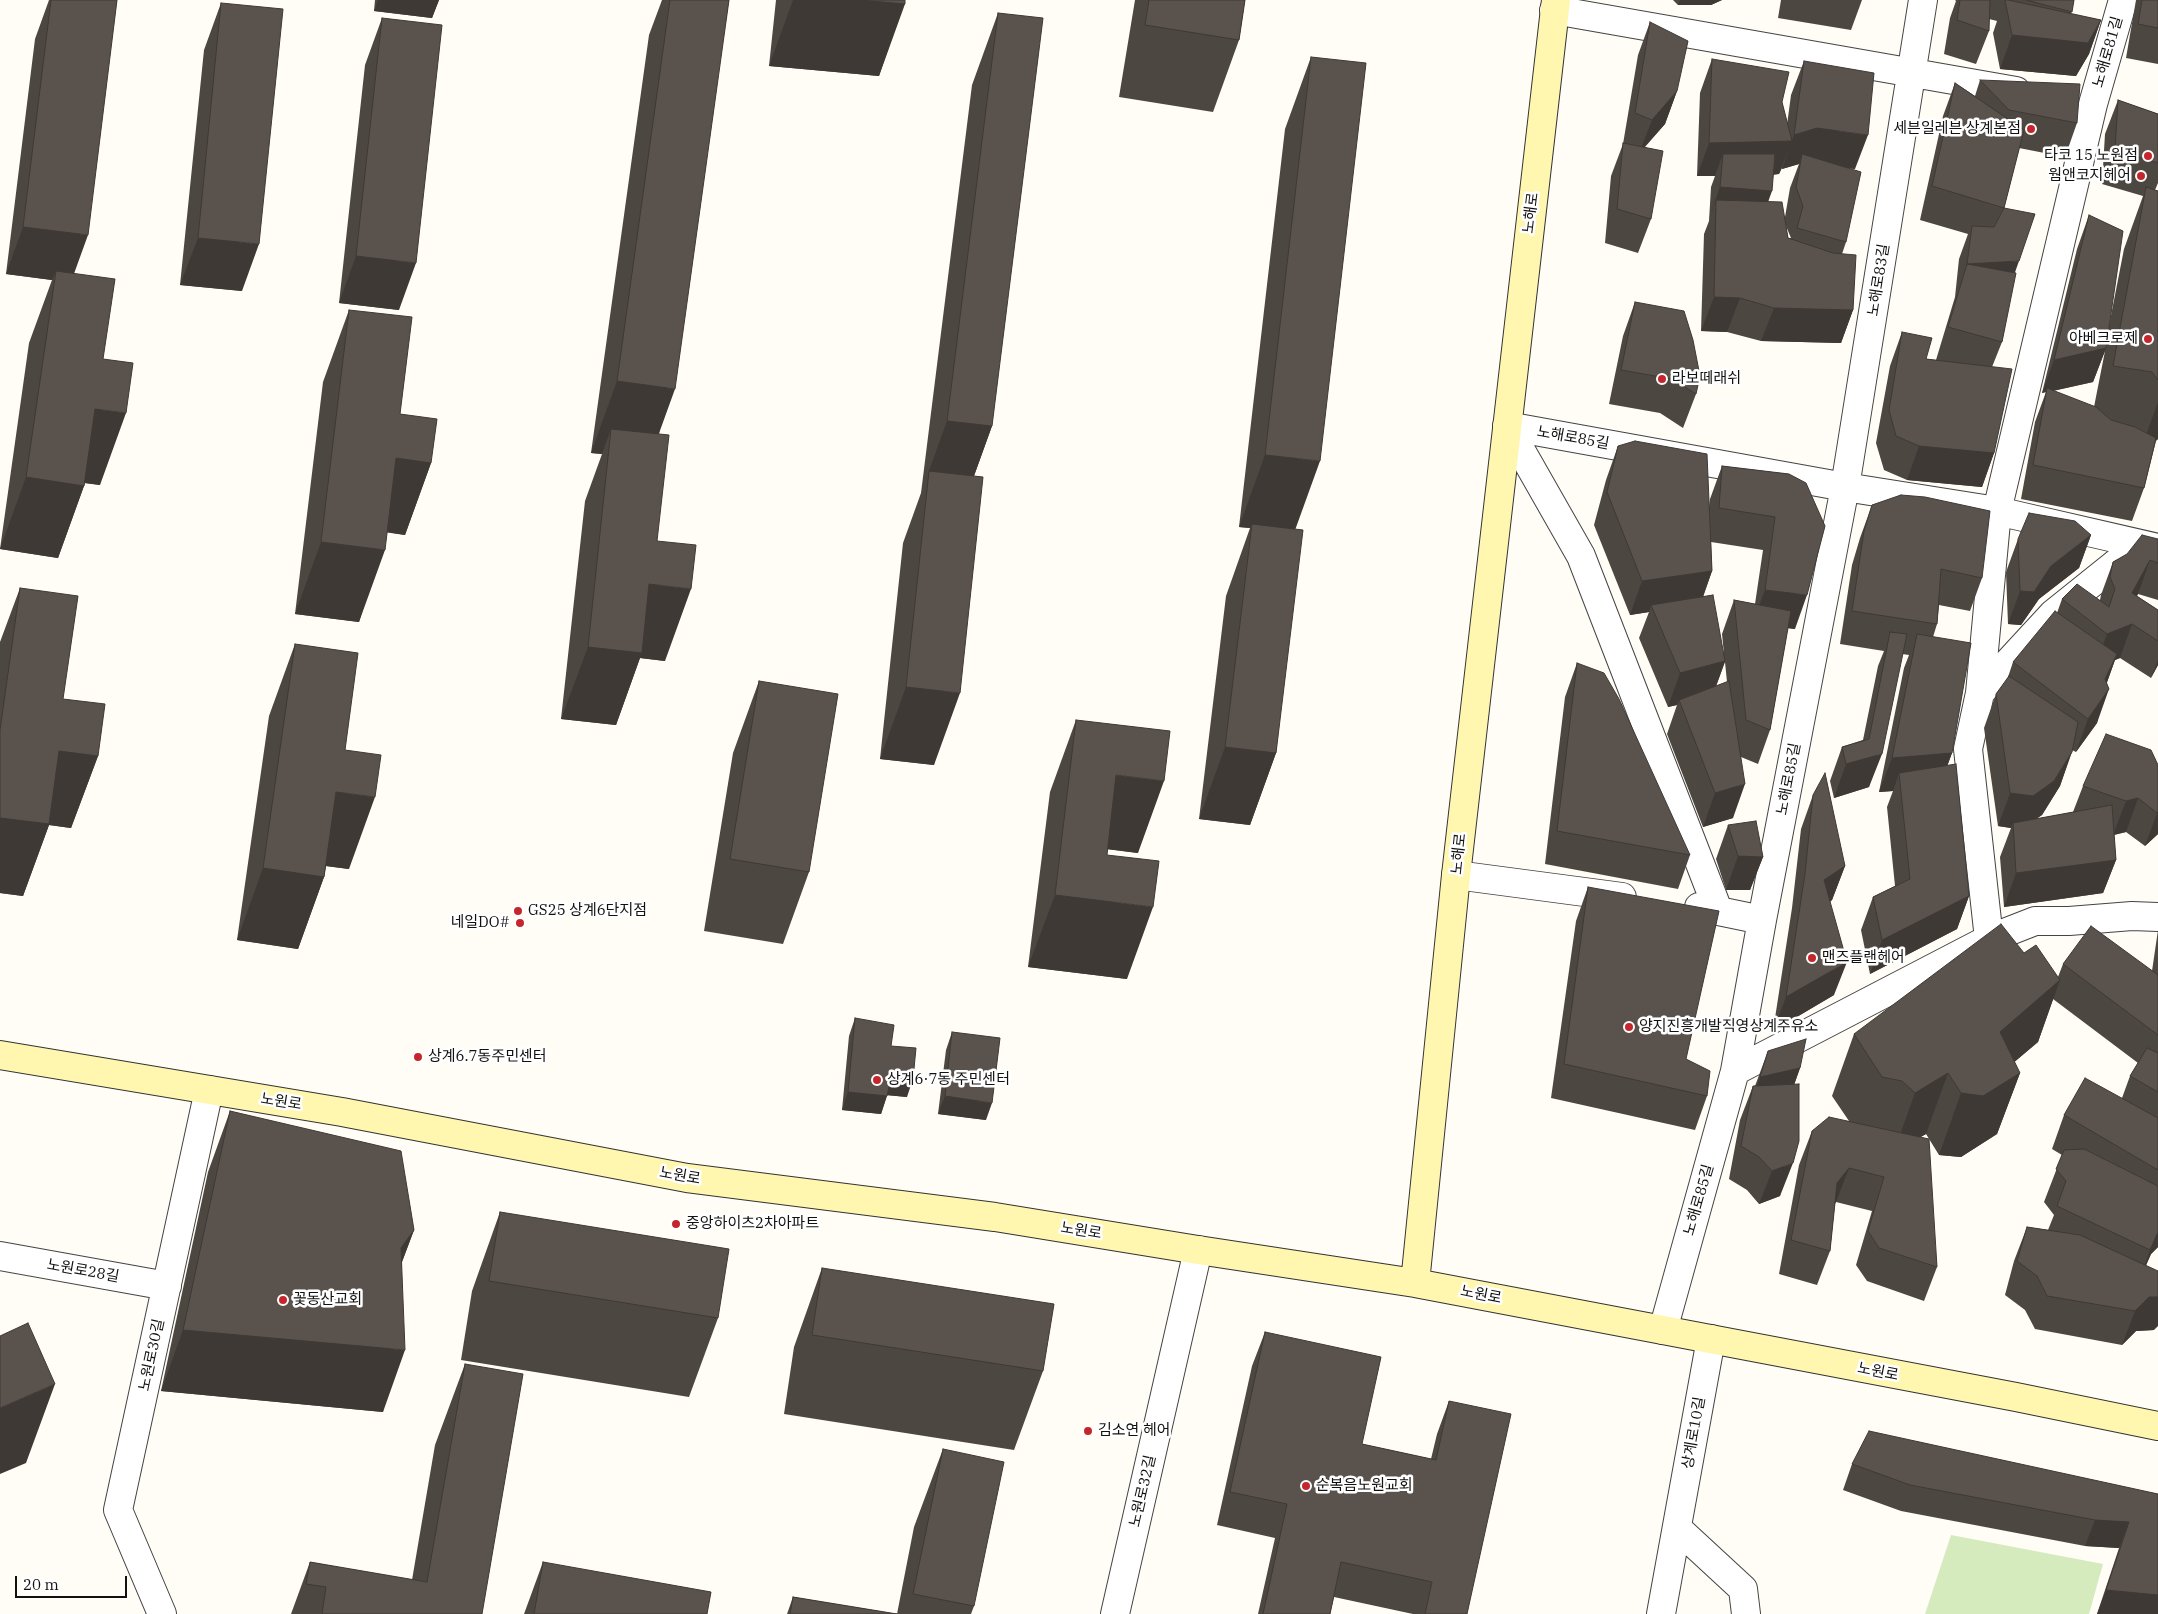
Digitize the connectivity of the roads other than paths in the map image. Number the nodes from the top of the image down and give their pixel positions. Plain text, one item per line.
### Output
1 (1923, 0) edge
2 (2123, 0) edge
3 (1555, 5) edge
4 (1912, 74) junction
5 (2036, 95) edge
6 (2064, 99) edge
7 (2093, 104) junction
8 (2121, 111) edge
9 (1507, 426) junction
10 (1845, 487) junction
11 (1998, 511) junction
12 (2148, 547) edge
13 (1980, 693) junction
14 (1456, 875) junction
15 (1650, 901) edge
16 (1679, 905) edge
17 (1718, 910) junction
18 (2158, 917) edge
19 (1762, 920) junction
20 (1989, 939) junction
21 (0, 1055) edge
22 (1736, 1071) junction
23 (209, 1090) junction
24 (1198, 1250) junction
25 (0, 1256) edge
26 (1415, 1282) junction
27 (167, 1286) junction
28 (1663, 1330) junction
29 (1711, 1339) junction
30 (2158, 1426) edge
31 (1677, 1528) junction
32 (162, 1614) edge
33 (1115, 1614) edge
34 (1662, 1614) edge
35 (1746, 1614) edge

1 - 4 street
2 - 7 street, 노해로81길
3 - 4 street
3 - 9 main road, 노해로
4 - 5 street
4 - 10 street, 노해로83길
6 - 7 street
7 - 8 street
7 - 11 street
9 - 10 street, 노해로85길
9 - 14 main road, 노해로
9 - 17 street
10 - 11 street, 노해로85길
10 - 19 street, 노해로85길
11 - 12 street, 노해로85길
11 - 13 street
12 - 13 street
13 - 20 street
14 - 15 street
14 - 26 main road, 노해로
16 - 17 street
17 - 19 street
18 - 20 street
19 - 22 street, 노해로85길
20 - 22 street
21 - 23 main road, 노원로
22 - 28 street, 노해로85길
23 - 24 main road, 노원로
23 - 27 street, 노원로30길
24 - 26 main road, 노원로
24 - 33 street, 노원로32길
25 - 27 street, 노원로28길
26 - 28 main road, 노원로
27 - 32 street, 노원로30길
28 - 29 main road, 노원로
29 - 30 main road, 노원로
29 - 31 street, 상계로10길
31 - 34 street, 상계로10길
31 - 35 street

